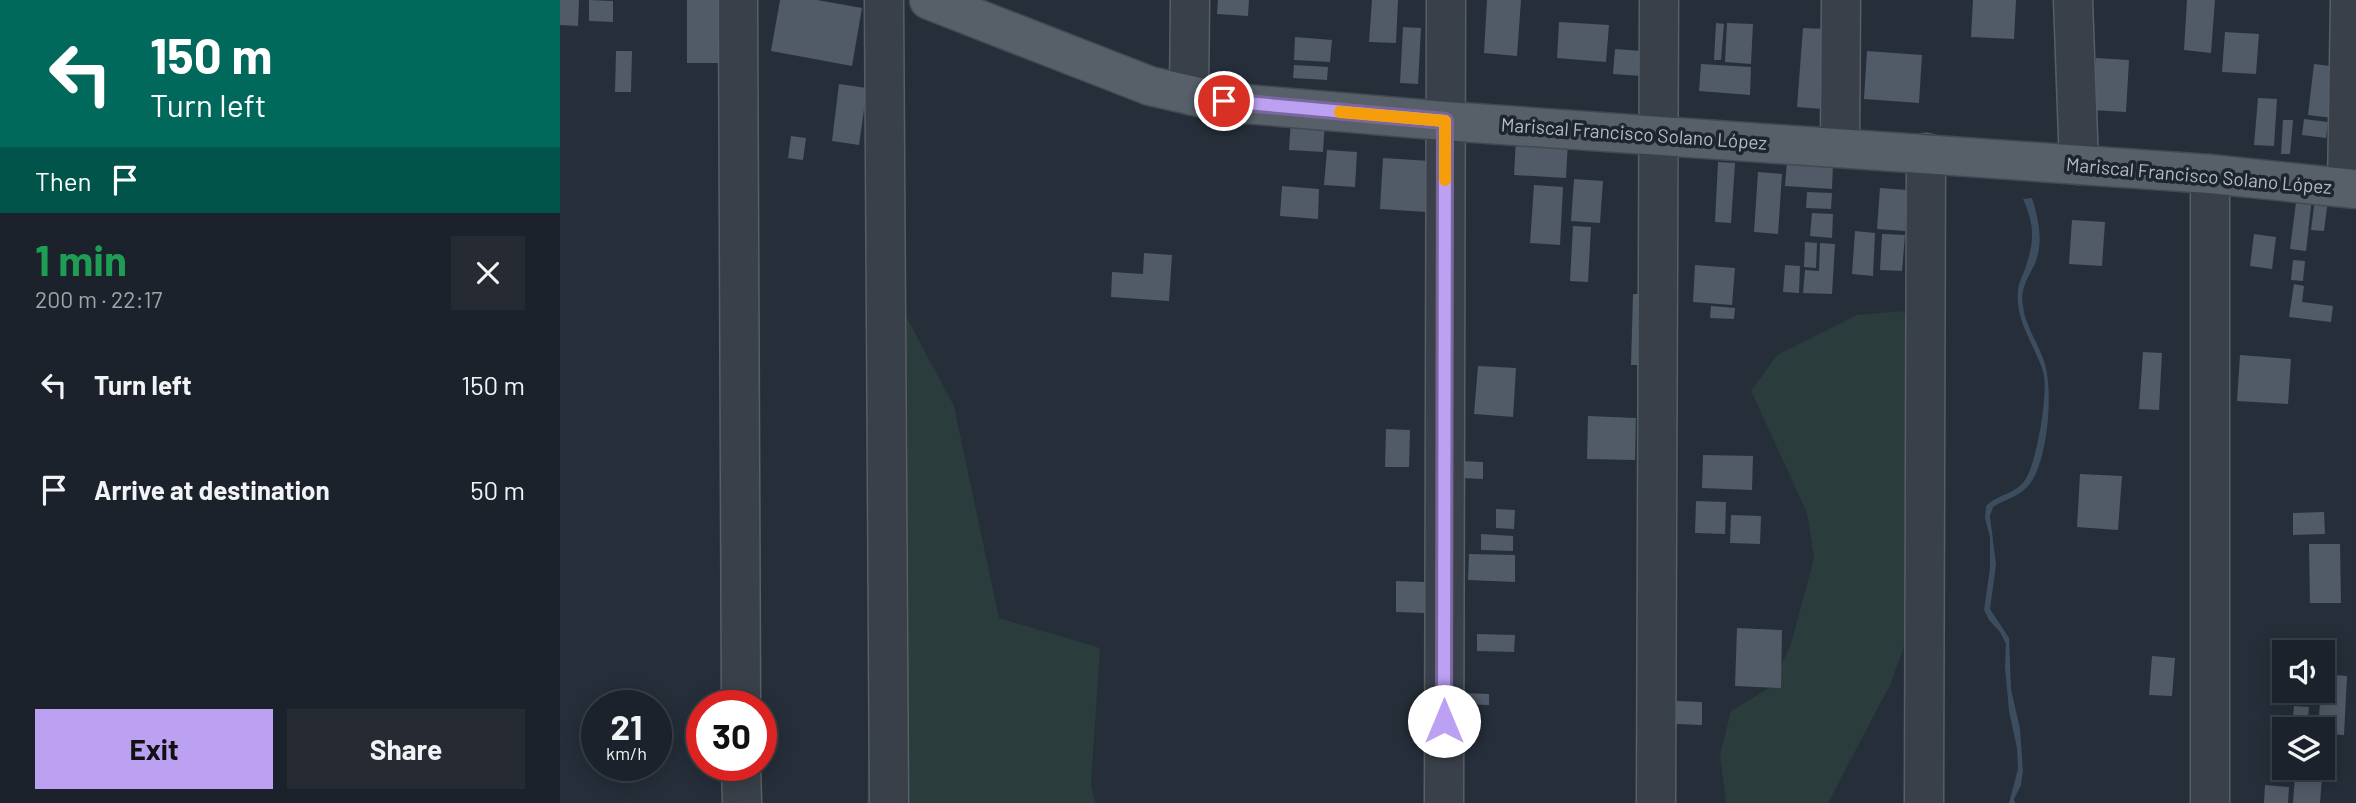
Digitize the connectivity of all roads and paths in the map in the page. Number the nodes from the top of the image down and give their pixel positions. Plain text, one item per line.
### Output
1 (738, 0) edge
2 (884, 0) edge
3 (929, 0) edge
4 (1190, 0) edge
5 (1446, 0) edge
6 (1659, 0) edge
7 (1841, 0) edge
8 (2073, 0) edge
9 (2350, 0) edge
10 (1189, 95) junction
11 (1445, 121) junction
12 (1658, 135) junction
13 (1840, 147) junction
14 (1926, 153) junction
15 (2079, 165) junction
16 (2210, 174) junction
17 (2351, 188) edge
18 (741, 690) edge
19 (741, 781) edge
20 (742, 803) edge
21 (889, 803) edge
22 (1444, 803) edge
23 (1656, 803) edge
24 (1924, 803) edge
25 (2210, 803) edge

1 - 18 street
2 - 21 street
3 - 10 main road, Mariscal Francisco Solano López
4 - 10 street
5 - 11 street
6 - 12 street
7 - 13 street
8 - 15 street
9 - 17 street
10 - 11 main road, Mariscal Francisco Solano López
11 - 12 main road, Mariscal Francisco Solano López
11 - 22 street
12 - 13 main road, Mariscal Francisco Solano López
12 - 23 street
13 - 14 main road, Mariscal Francisco Solano López
14 - 15 main road, Mariscal Francisco Solano López
14 - 24 street
15 - 16 main road, Mariscal Francisco Solano López
16 - 17 main road, Mariscal Francisco Solano López
16 - 25 street
19 - 20 street

